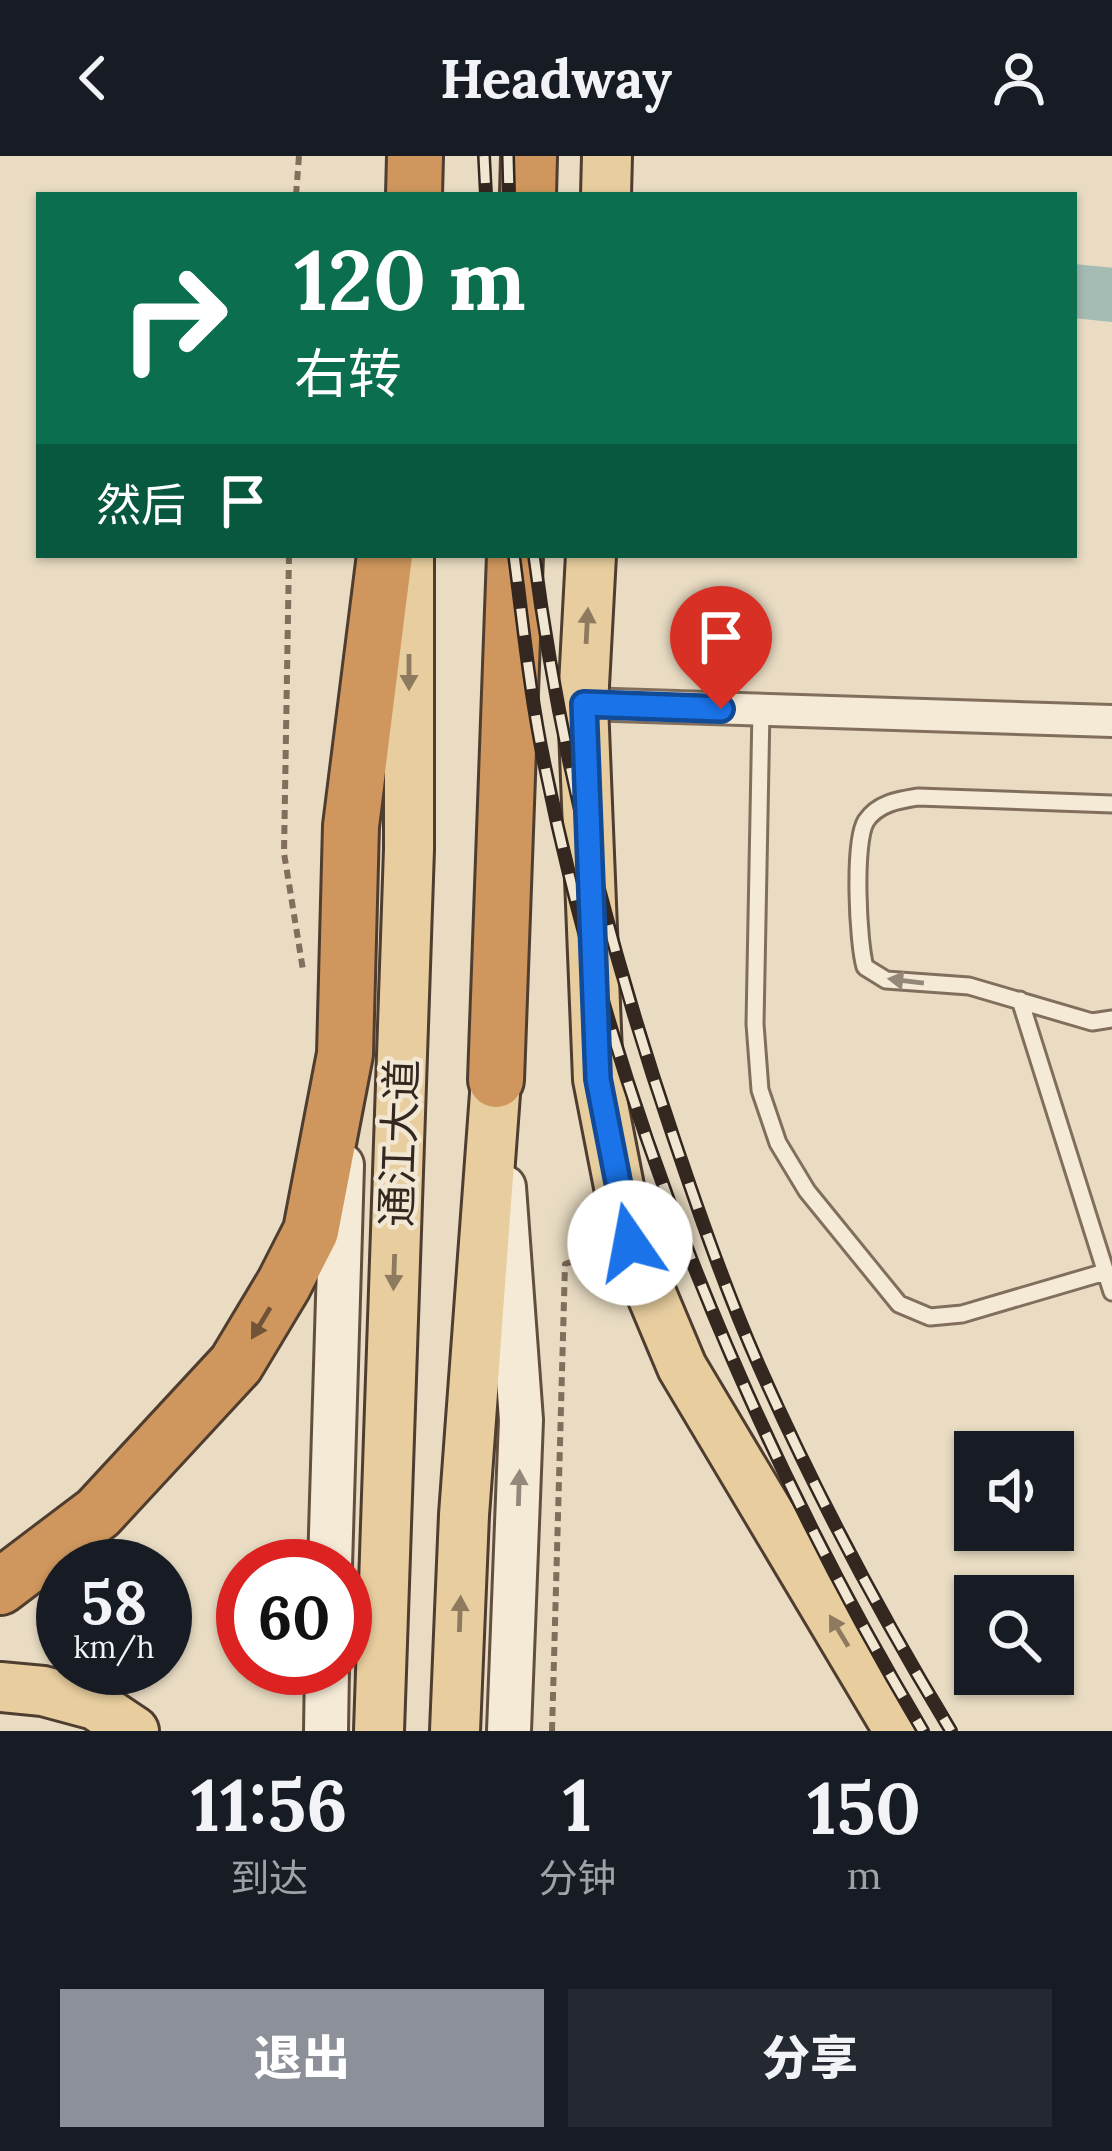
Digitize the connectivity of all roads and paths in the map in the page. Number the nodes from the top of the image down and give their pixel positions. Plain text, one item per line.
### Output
1 (299, 156) edge
2 (415, 156) edge
3 (529, 156) edge
4 (608, 156) edge
5 (296, 192) edge
6 (414, 192) edge
7 (527, 192) edge
8 (606, 192) edge
9 (289, 558) edge
10 (386, 558) edge
11 (409, 558) edge
12 (514, 558) edge
13 (591, 558) edge
14 (584, 704) junction
15 (761, 710) junction
16 (1112, 721) edge
17 (1112, 804) edge
18 (306, 988) dead end
19 (1020, 1000) junction
20 (1112, 1019) edge
21 (345, 1054) junction
22 (496, 1080) junction
23 (688, 1225) dead end
24 (630, 1243) junction
25 (1105, 1272) junction
26 (1112, 1292) edge
27 (331, 1539) edge
28 (0, 1587) edge
29 (0, 1687) edge
30 (327, 1695) edge
31 (134, 1731) edge
32 (326, 1731) edge
33 (379, 1731) edge
34 (455, 1731) edge
35 (509, 1731) edge
36 (552, 1731) edge
37 (899, 1731) edge

1 - 5 path
2 - 6 highway
3 - 7 highway
4 - 8 main road
9 - 18 path
10 - 21 highway, 通江大道
11 -> 33 main road, 通江大道
12 - 22 highway
14 -> 13 main road
14 - 15 street
14 - 24 main road
15 - 16 street
15 - 25 lane
19 -> 17 lane
19 - 20 lane
19 - 25 lane
21 - 27 street, 通江大道
21 -> 28 highway
34 -> 22 main road
35 -> 22 street
23 - 24 path
24 - 36 path
37 -> 24 main road
25 - 26 lane
29 - 31 main road
30 - 32 street

